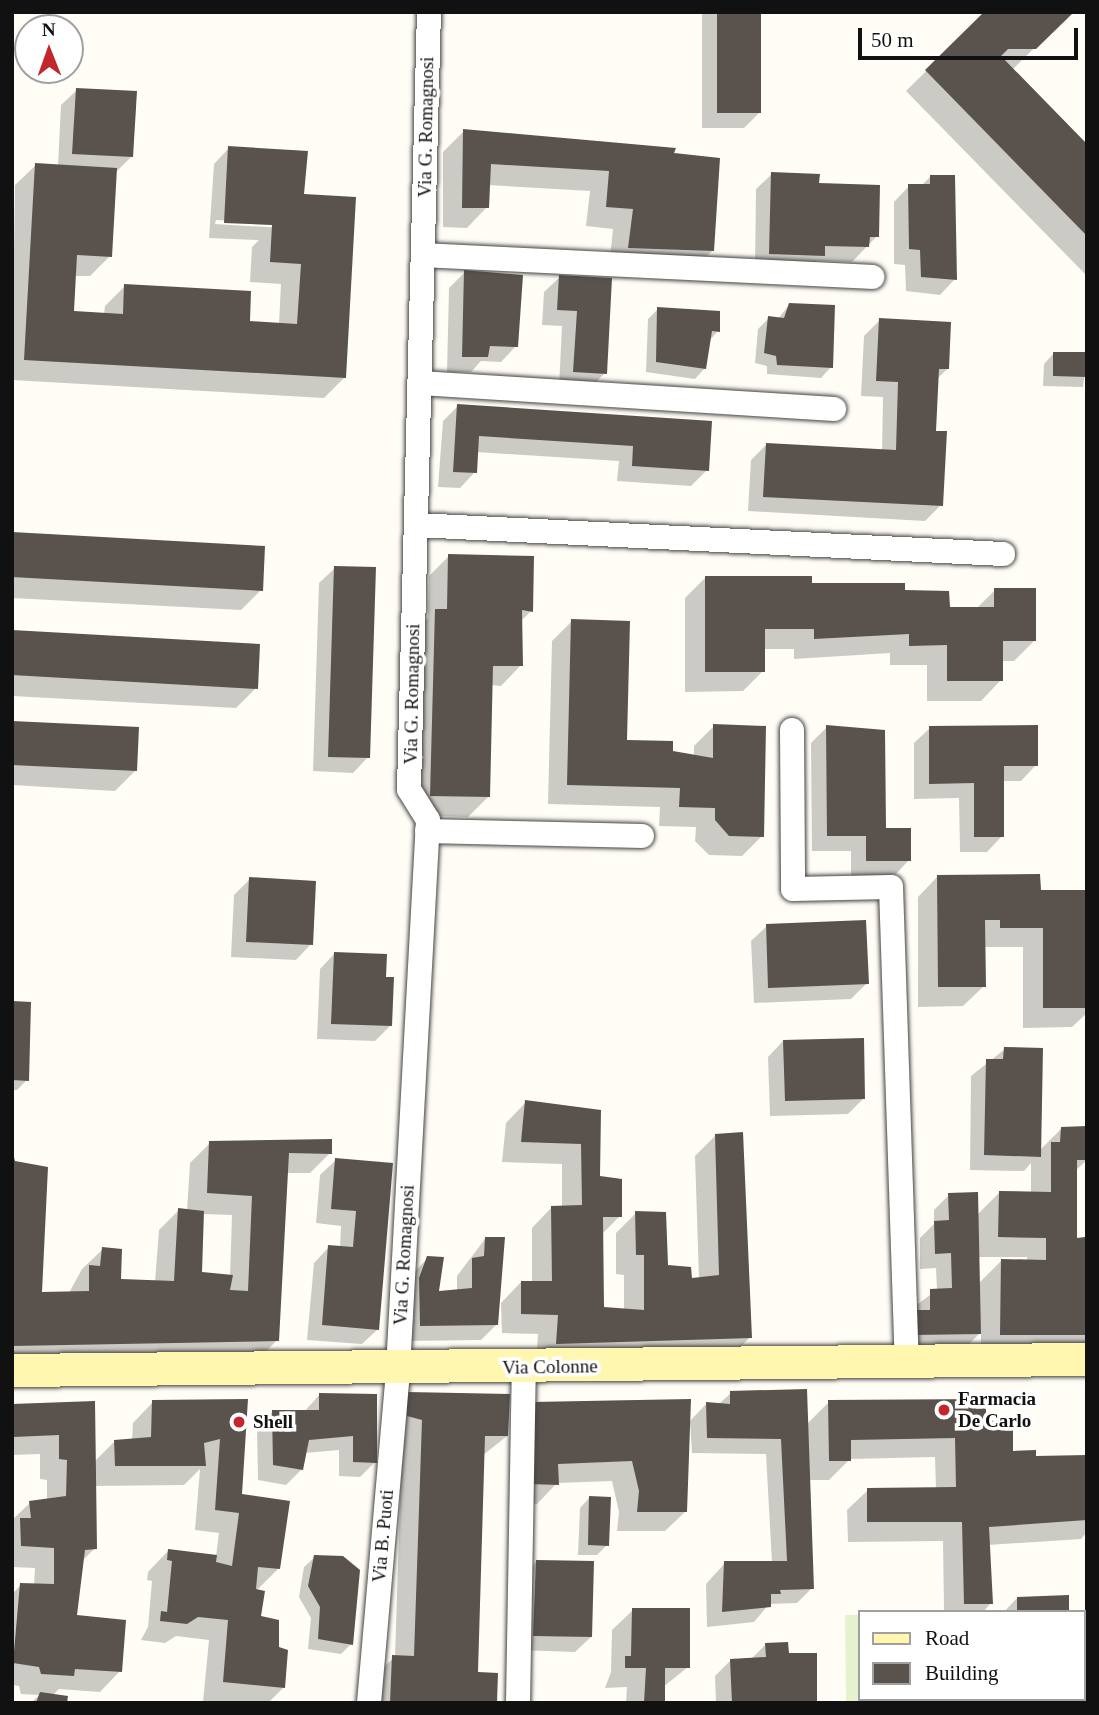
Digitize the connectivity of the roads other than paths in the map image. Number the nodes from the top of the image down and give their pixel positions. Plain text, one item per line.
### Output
1 (429, 12) edge
2 (423, 255) junction
3 (872, 277) dead end
4 (419, 383) junction
5 (834, 409) dead end
6 (416, 525) junction
7 (1003, 554) dead end
8 (792, 730) dead end
9 (427, 831) junction
10 (642, 836) dead end
11 (1087, 1359) edge
12 (907, 1362) junction
13 (524, 1367) junction
14 (398, 1369) junction
15 (12, 1370) edge
16 (369, 1703) edge
17 (518, 1703) edge

1 - 2 street, Via G. Romagnosi
2 - 3 street
2 - 4 street, Via G. Romagnosi
4 - 5 street
4 - 6 street, Via G. Romagnosi
6 - 7 street
6 - 9 street, Via G. Romagnosi
8 - 12 street
9 - 10 street
9 - 14 street, Via G. Romagnosi
11 - 12 main road, Via Colonne
12 - 13 main road, Via Colonne
13 - 14 main road, Via Colonne
13 - 17 street
14 - 15 main road, Via Colonne
14 - 16 street, Via B. Puoti

